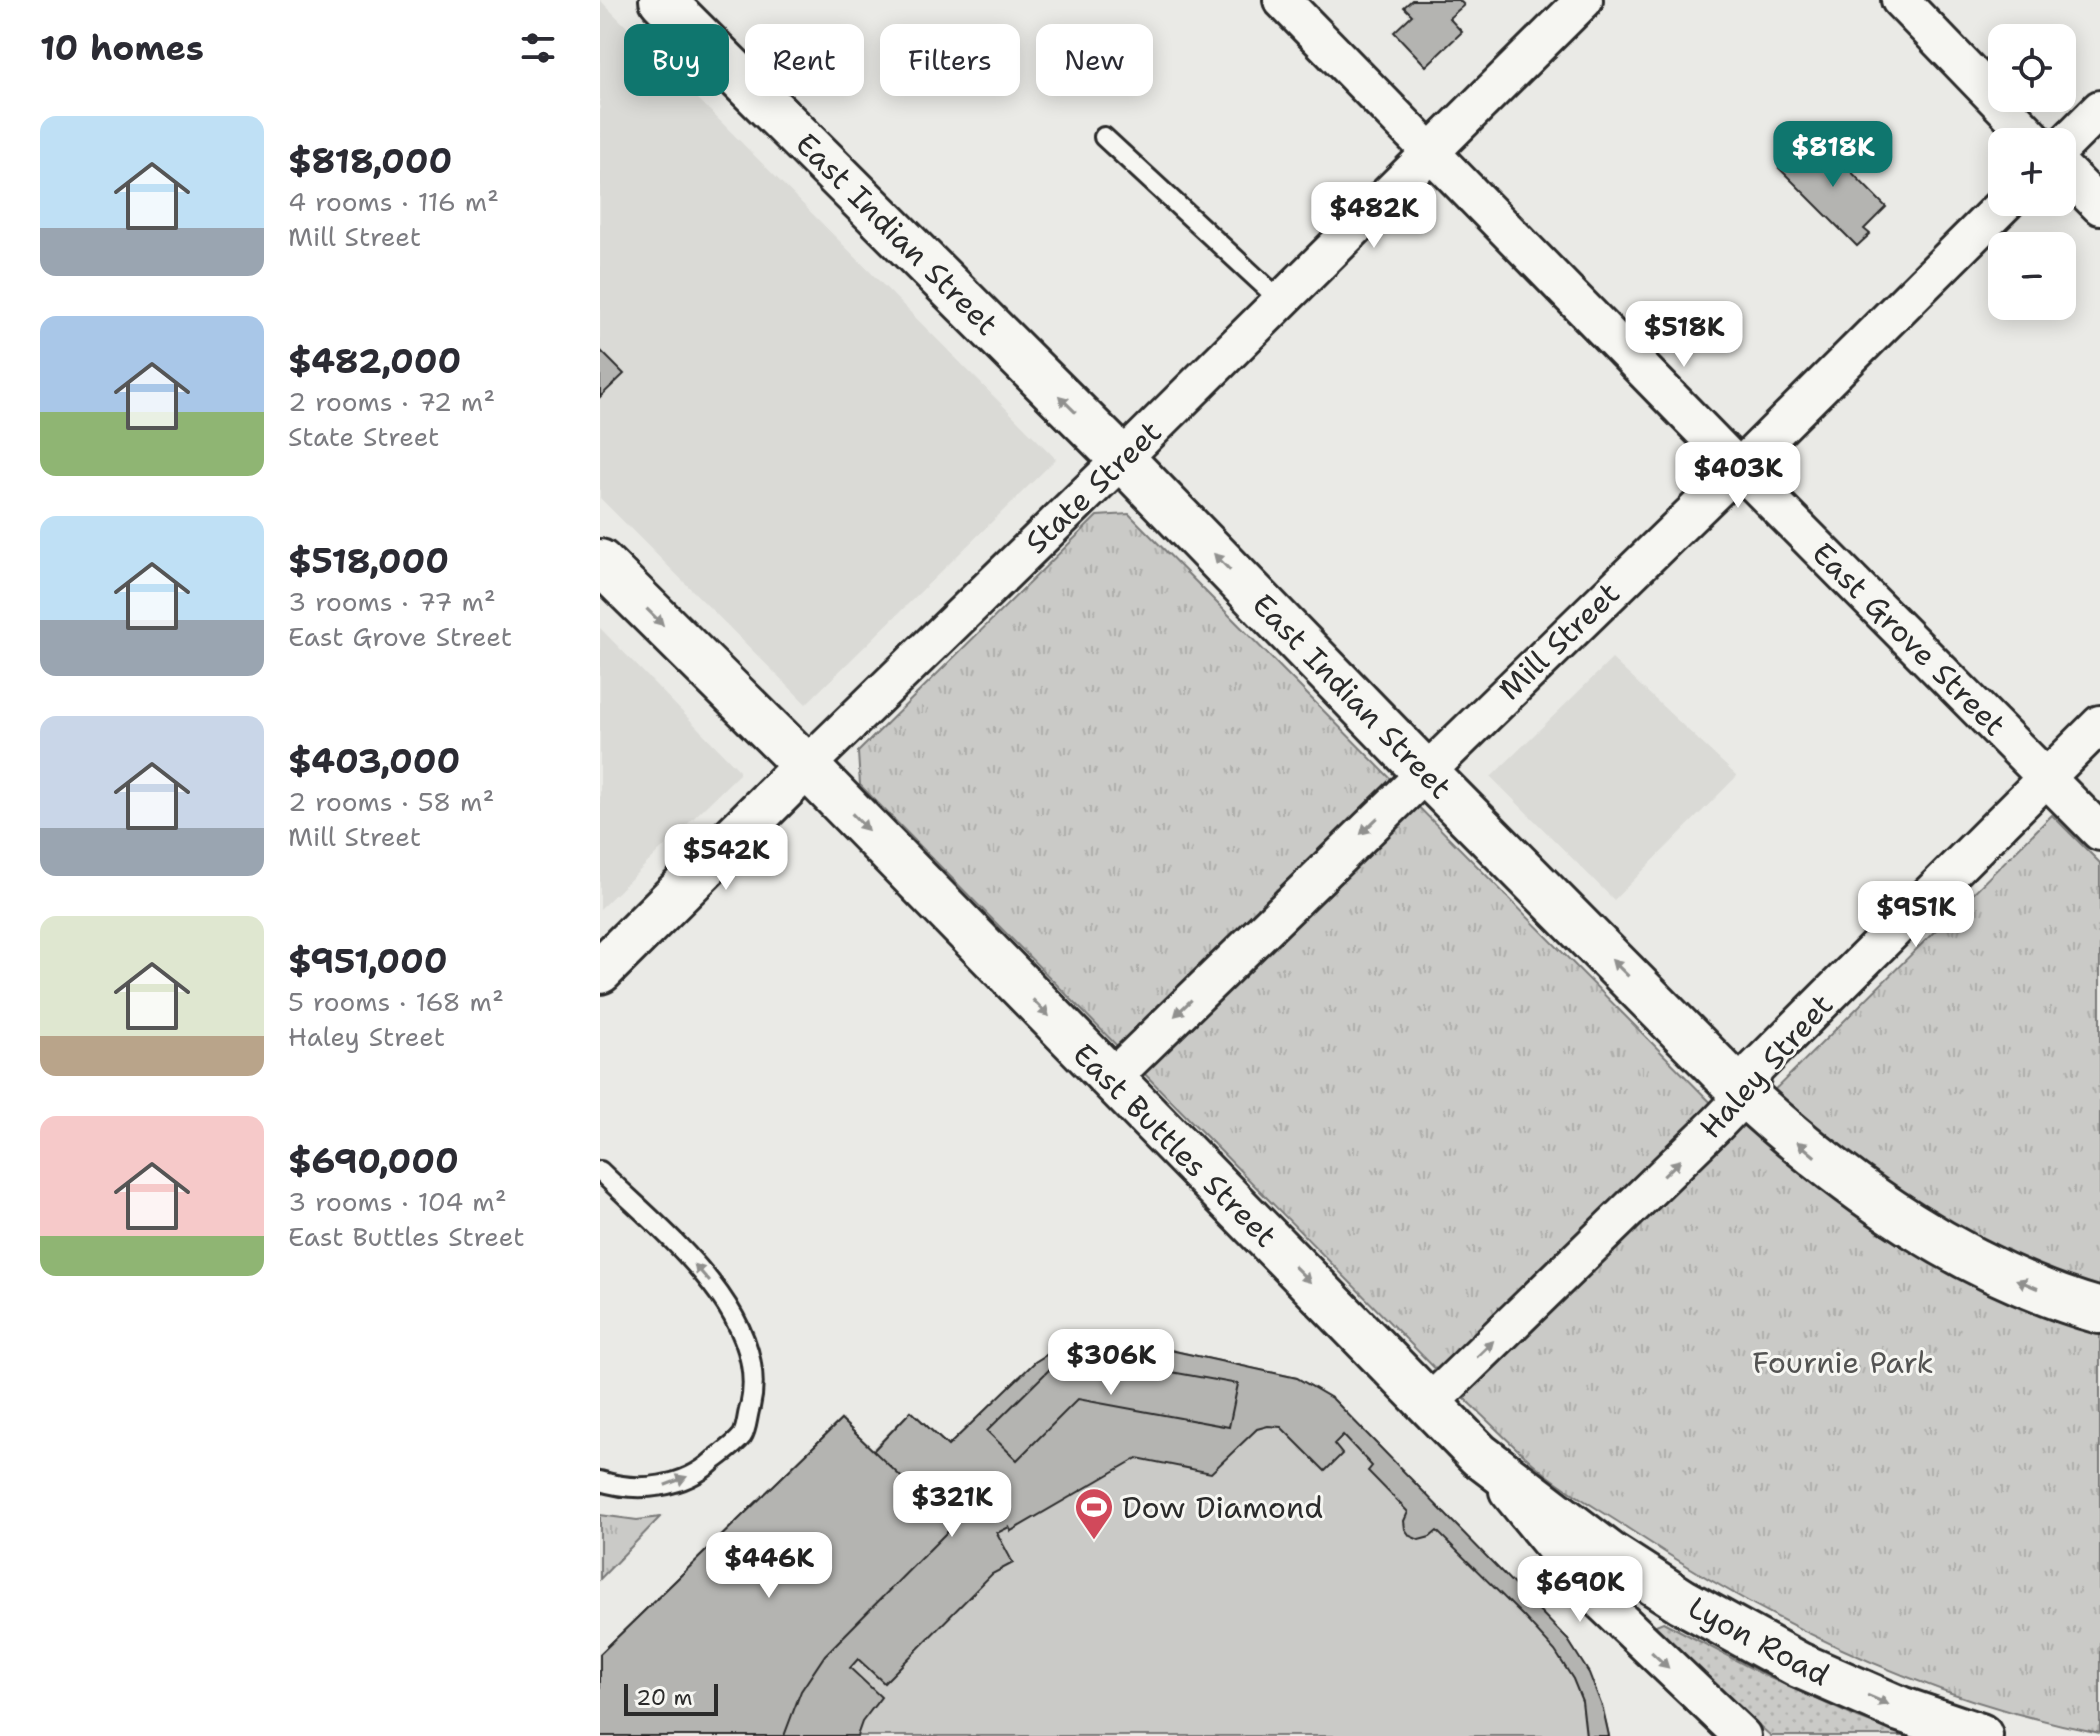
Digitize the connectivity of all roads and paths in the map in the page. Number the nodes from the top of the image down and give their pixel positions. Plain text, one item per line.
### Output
1 (662, 0) edge
2 (1282, 0) edge
3 (1584, 0) edge
4 (1900, 0) edge
5 (2100, 109) edge
6 (2023, 128) edge
7 (2076, 133) edge
8 (1104, 137) dead end
9 (1430, 152) junction
10 (2076, 182) edge
11 (2100, 206) edge
12 (1992, 216) edge
13 (1281, 301) junction
14 (1122, 459) junction
15 (1739, 468) junction
16 (600, 562) edge
17 (2100, 724) edge
18 (806, 766) junction
19 (1425, 772) junction
20 (2045, 777) junction
21 (2100, 832) edge
22 (600, 971) edge
23 (1110, 1080) junction
24 (1745, 1095) junction
25 (600, 1171) edge
26 (2100, 1311) edge
27 (1429, 1404) junction
28 (1479, 1455) junction
29 (600, 1481) edge
30 (1742, 1736) edge
31 (1980, 1736) edge

14 -> 1 main road, East Indian Street
2 - 9 street, East Grove Street
3 - 9 street, State Street
4 - 6 street
5 - 7 street
8 - 13 lane
9 - 13 street, State Street
9 - 15 street, East Grove Street
10 - 11 street
12 - 15 street, Mill Street
13 - 14 street, State Street
14 - 18 street, State Street
19 -> 14 main road, East Indian Street
15 - 19 street, Mill Street
15 - 20 street, East Grove Street
16 -> 18 main road, East Buttles Street
17 - 20 street, Haley Street
18 - 22 main road, State Street
18 -> 23 main road, East Buttles Street
19 -> 23 street, Mill Street
24 -> 19 main road, East Indian Street
20 - 21 street, East Grove Street
20 - 24 street, Haley Street
23 -> 27 main road, East Buttles Street
26 -> 24 main road, East Indian Street
27 -> 24 street, Haley Street
29 -> 25 lane
27 - 28 main road, East Buttles Street
28 -> 30 street, East Buttles Street
28 -> 31 main road, Lyon Road

